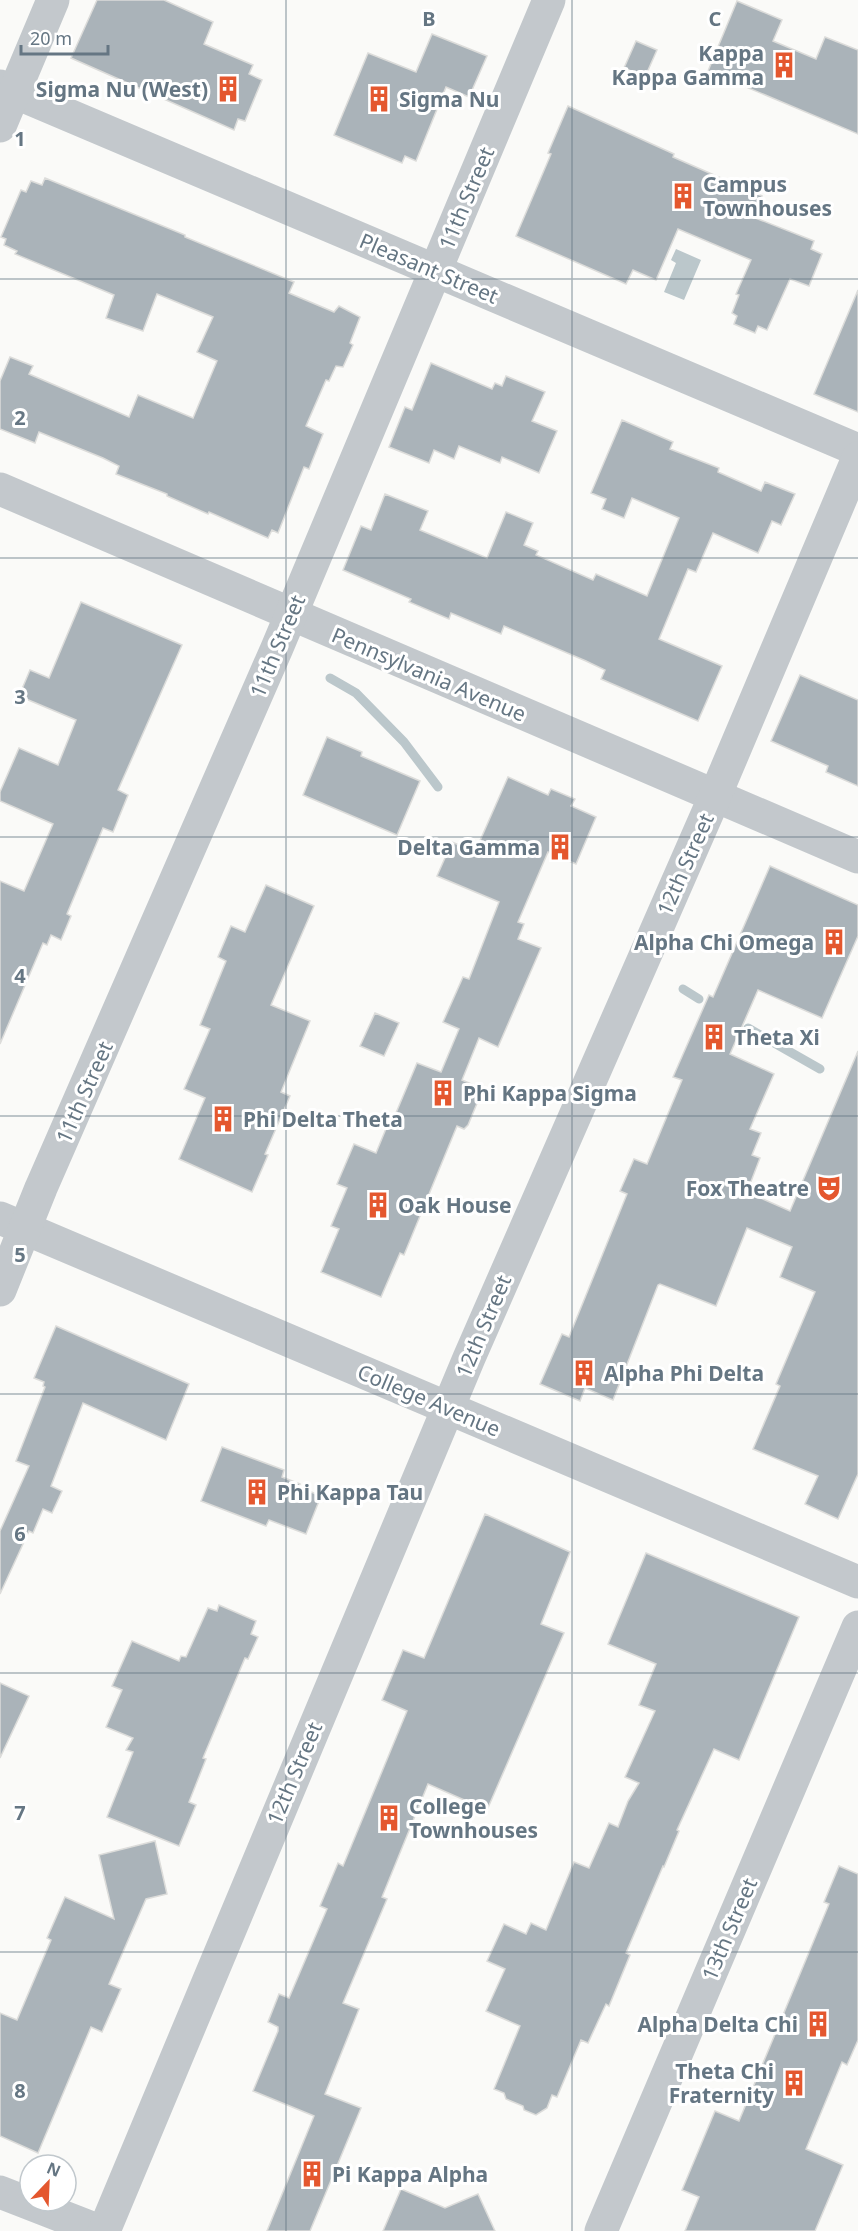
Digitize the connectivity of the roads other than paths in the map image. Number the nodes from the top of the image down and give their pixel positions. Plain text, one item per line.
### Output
1 (53, 0) edge
2 (549, 0) edge
3 (7, 89) edge
4 (0, 126) edge
5 (436, 270) junction
6 (858, 450) edge
7 (858, 458) edge
8 (0, 489) edge
9 (290, 615) junction
10 (715, 796) junction
11 (858, 857) edge
12 (12, 1224) edge
13 (0, 1290) edge
14 (448, 1408) junction
15 (858, 1582) edge
16 (858, 1627) edge
17 (0, 2192) edge
18 (100, 2231) edge
19 (104, 2231) edge
20 (601, 2231) edge

1 - 3 street
2 - 5 street, 11th Street
3 - 4 street
3 - 5 street, Pleasant Street
5 - 6 street, Pleasant Street
5 - 9 street, 11th Street
7 - 10 street, 12th Street
8 - 9 street, Pennsylvania Avenue
9 - 10 street, Pennsylvania Avenue
9 - 12 street, 11th Street
10 - 11 street, Pennsylvania Avenue
10 - 14 street, 12th Street
12 - 13 street, 11th Street
12 - 14 street, College Avenue
14 - 15 street, College Avenue
14 - 19 street, 12th Street
16 - 20 street, 13th Street
17 - 18 street

